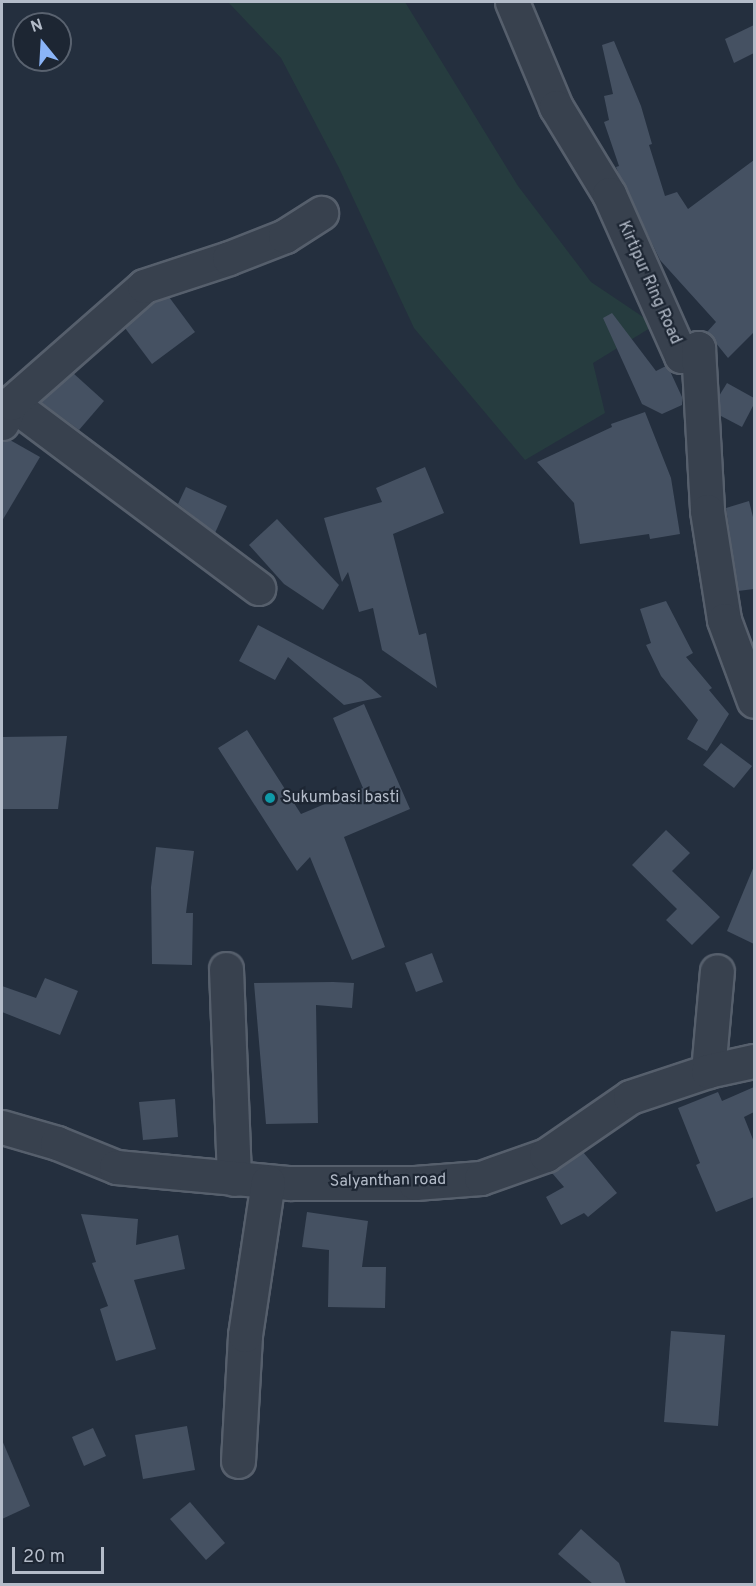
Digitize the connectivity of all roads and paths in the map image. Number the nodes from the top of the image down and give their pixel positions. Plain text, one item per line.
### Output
1 (512, 2) edge
2 (321, 213) dead end
3 (6, 413) edge
4 (258, 588) dead end
5 (754, 701) edge
6 (226, 969) dead end
7 (717, 971) dead end
8 (754, 1061) edge
9 (708, 1071) junction
10 (2, 1127) edge
11 (234, 1179) junction
12 (268, 1182) junction
13 (238, 1461) dead end

1 - 5 street, Kirtipur Ring Road
2 - 3 street
3 - 4 street
6 - 11 street
7 - 9 street
8 - 9 street, Salyanthan road
9 - 12 street, Salyanthan road
10 - 11 street, Salyanthan road
11 - 12 street, Salyanthan road
12 - 13 street

